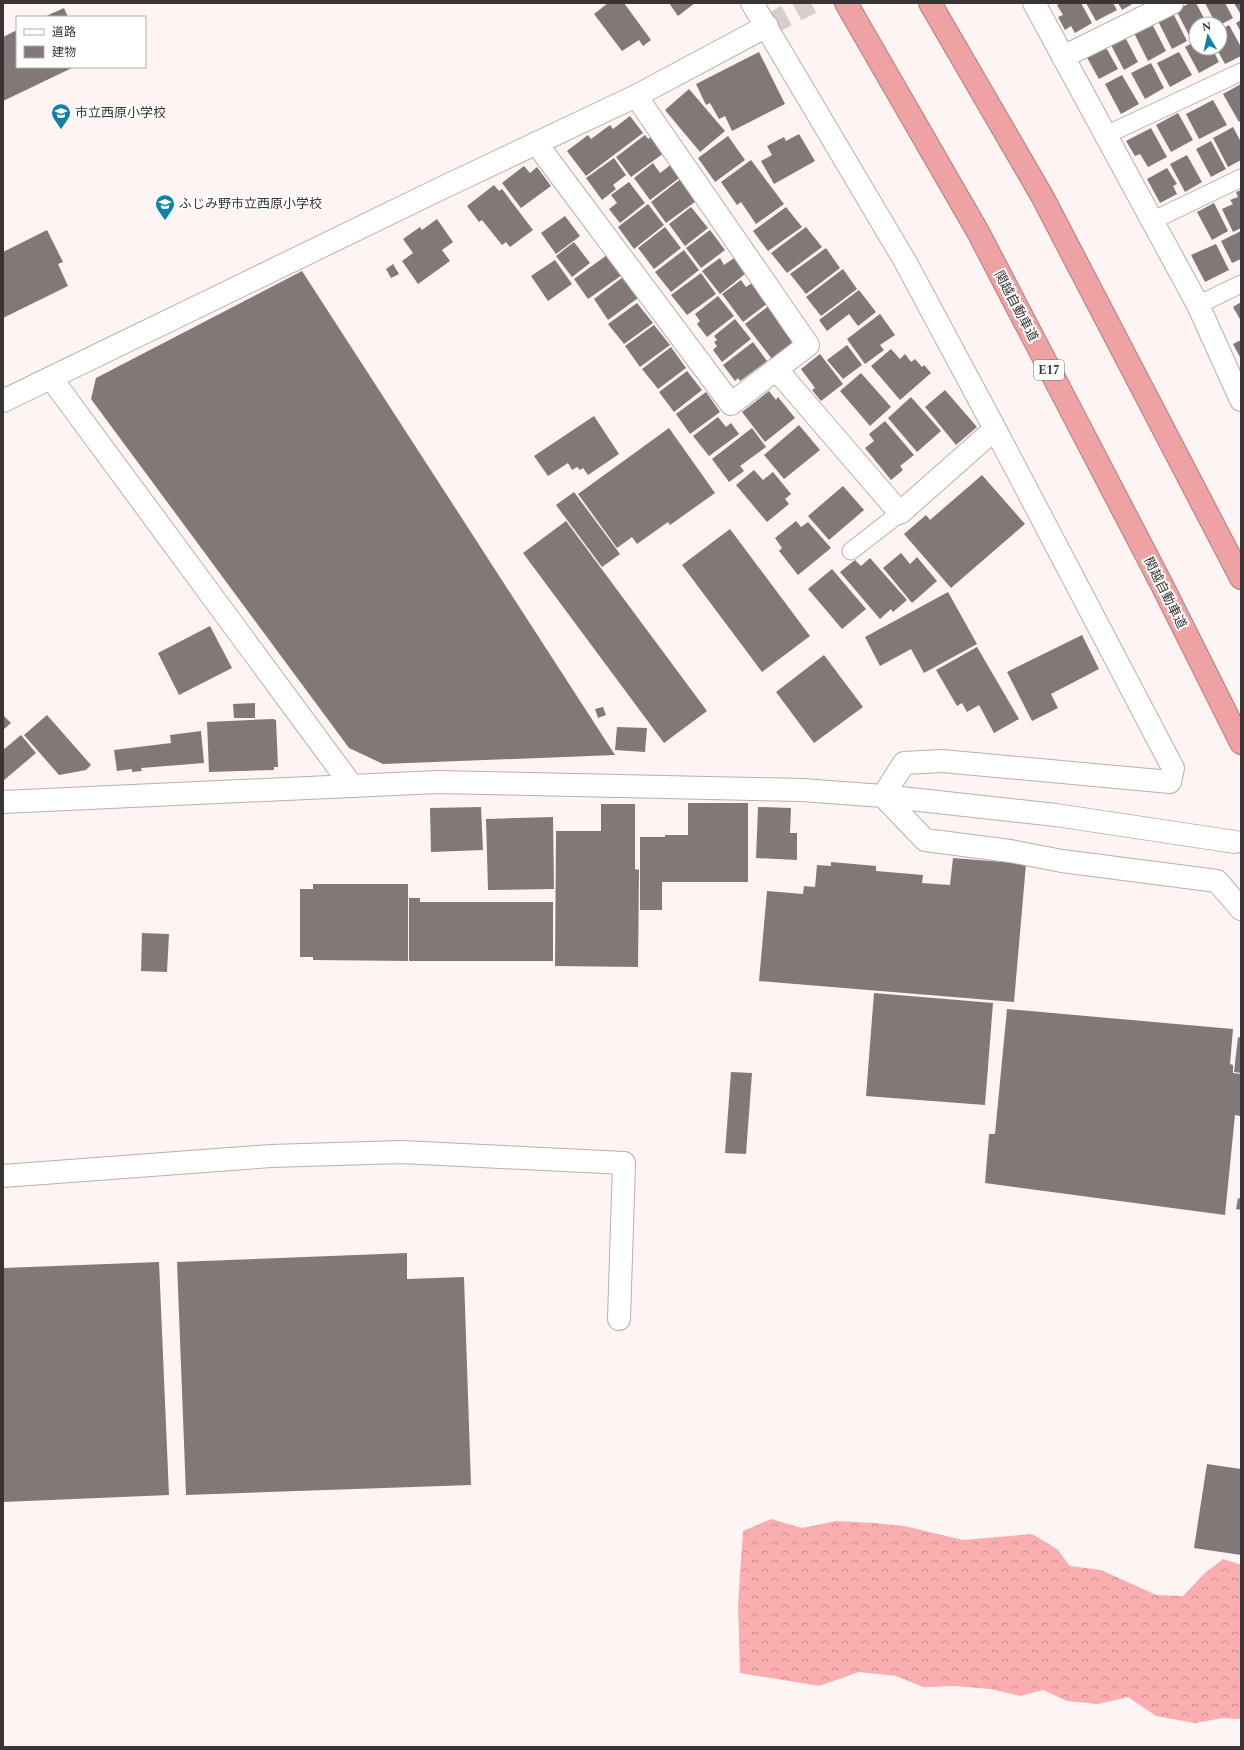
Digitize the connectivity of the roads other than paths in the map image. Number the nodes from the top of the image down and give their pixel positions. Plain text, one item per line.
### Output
1 (752, 3) edge
2 (846, 3) edge
3 (930, 3) edge
4 (1034, 3) edge
5 (1172, 3) edge
6 (767, 26) junction
7 (1063, 57) junction
8 (1241, 72) edge
9 (636, 96) junction
10 (1106, 135) junction
11 (536, 143) junction
12 (1241, 178) edge
13 (1152, 220) junction
14 (1241, 284) edge
15 (1198, 305) junction
16 (776, 369) junction
17 (51, 378) junction
18 (1239, 393) edge
19 (3, 401) edge
20 (995, 429) junction
21 (900, 513) junction
22 (851, 551) dead end
23 (1241, 578) edge
24 (1241, 742) edge
25 (352, 786) junction
26 (883, 796) junction
27 (3, 802) edge
28 (1235, 842) dead end
29 (1241, 909) edge
30 (3, 1176) edge
31 (619, 1319) dead end

1 - 6 street
2 - 24 highway, 関越自動車道 / E17
3 - 23 highway
4 - 7 street
5 - 7 street
6 - 9 street
6 - 20 street
7 - 10 street
8 - 10 lane
9 - 11 street
9 - 16 street
10 - 13 street
11 - 16 street
11 - 17 street
12 - 13 lane
13 - 15 street
14 - 15 lane
15 - 18 street
16 - 21 street
17 - 19 street
17 - 25 street
20 - 21 street
20 - 26 street
21 - 22 lane
25 - 26 street
25 - 27 street
26 - 28 street
26 - 29 street
30 - 31 street

